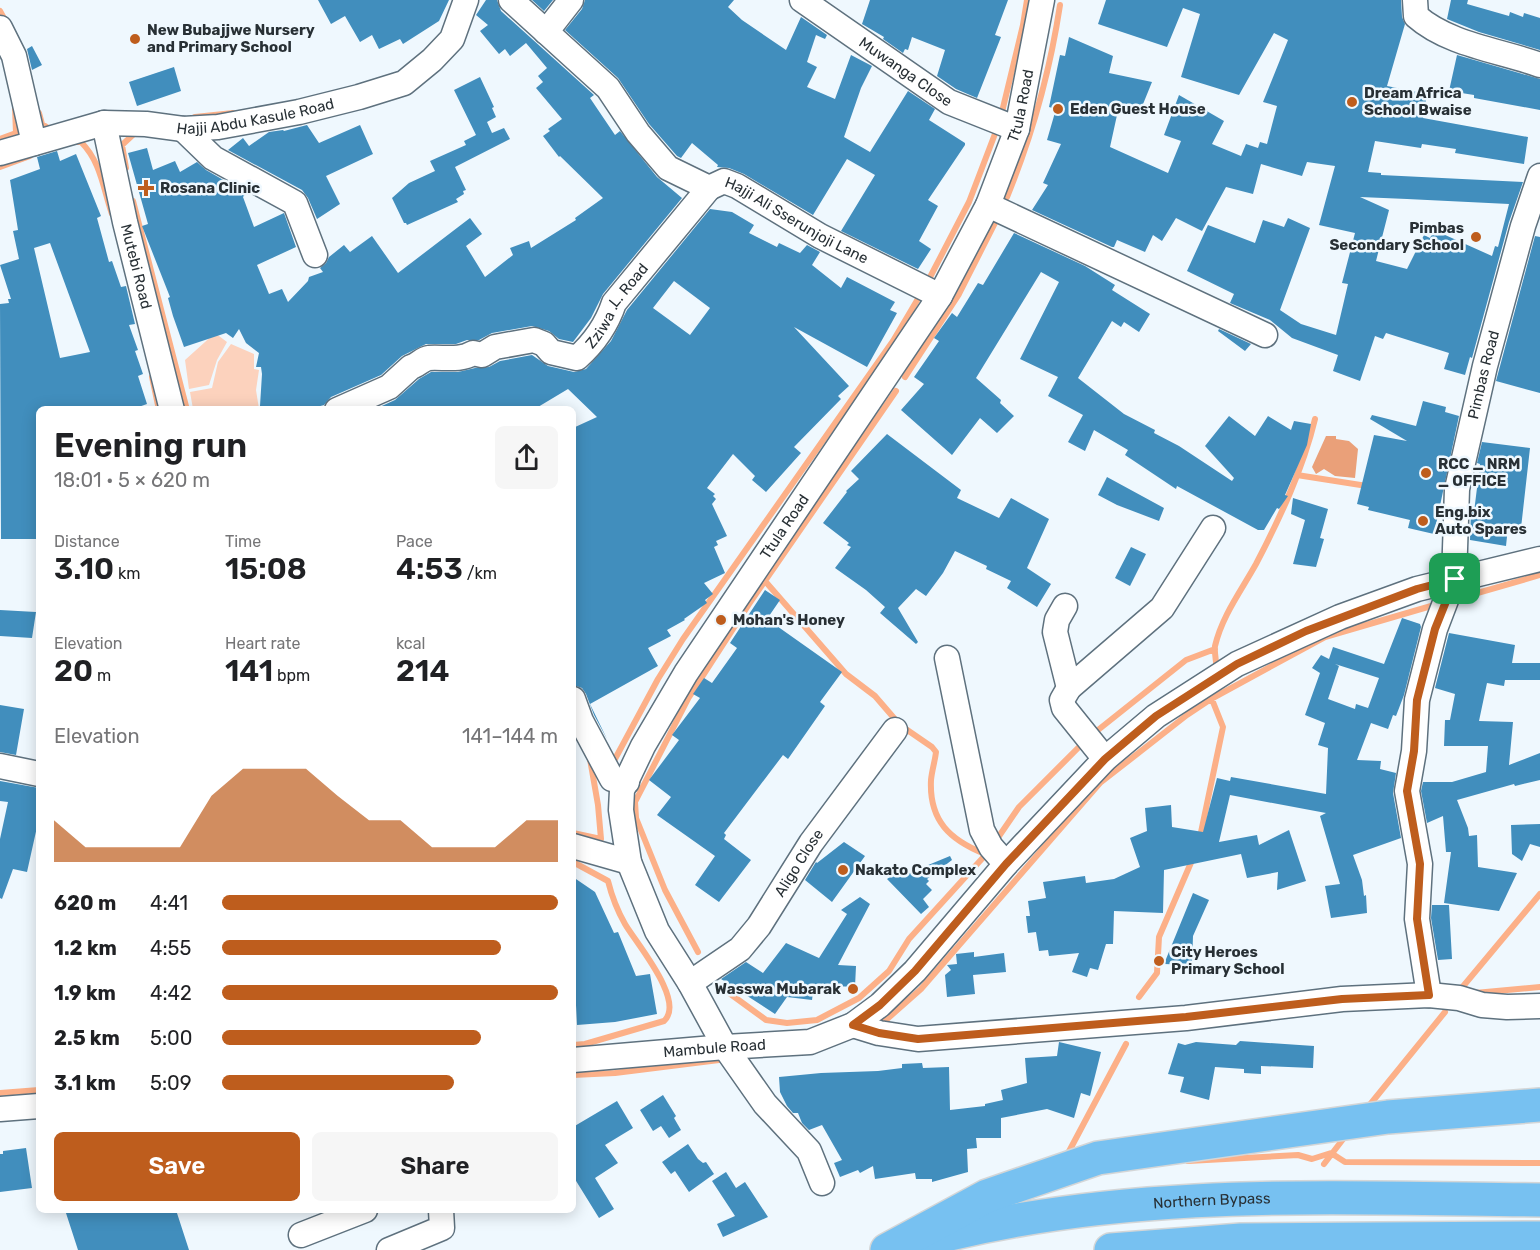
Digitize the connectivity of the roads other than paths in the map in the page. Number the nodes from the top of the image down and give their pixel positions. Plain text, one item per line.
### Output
1 (466, 0) edge
2 (511, 0) edge
3 (571, 0) edge
4 (802, 0) edge
5 (1042, 0) edge
6 (1415, 0) edge
7 (0, 28) edge
8 (546, 32) junction
9 (1540, 65) edge
10 (104, 123) junction
11 (183, 129) junction
12 (1017, 129) junction
13 (34, 143) junction
14 (0, 153) edge
15 (1540, 176) edge
16 (709, 188) junction
17 (988, 205) junction
18 (1532, 228) edge
19 (315, 255) dead end
20 (940, 296) junction
21 (1265, 335) dead end
22 (171, 406) edge
23 (346, 406) edge
24 (1213, 528) dead end
25 (1540, 559) edge
26 (1455, 579) junction
27 (1065, 606) dead end
28 (947, 658) dead end
29 (1069, 688) junction
30 (576, 707) edge
31 (895, 729) dead end
32 (1105, 759) junction
33 (0, 766) edge
34 (36, 773) edge
35 (627, 782) junction
36 (576, 847) edge
37 (629, 862) junction
38 (1006, 864) junction
39 (690, 984) junction
40 (1429, 995) junction
41 (1540, 1006) edge
42 (853, 1025) junction
43 (725, 1047) junction
44 (576, 1060) edge
45 (1540, 1105) edge
46 (36, 1106) edge
47 (0, 1109) edge
48 (822, 1183) dead end
49 (1540, 1200) edge
50 (357, 1213) edge
51 (441, 1213) edge
52 (301, 1235) dead end
53 (1540, 1238) edge
54 (388, 1250) edge
55 (887, 1250) edge
56 (1111, 1250) edge

1 - 11 street, Hajji Abdu Kasule Road
2 - 8 street, Hajji Ali Sserunjoji Lane
3 - 8 street
4 - 12 street, Muwanga Close
5 - 12 street, Ttula Road
6 - 9 street
7 - 13 street
8 - 16 street, Hajji Ali Sserunjoji Lane
10 - 11 street, Hajji Abdu Kasule Road
10 - 13 street, Hajji Abdu Kasule Road
10 - 22 street, Mutebi Road
11 - 19 street
12 - 17 street, Ttula Road
13 - 14 street, Hajji Abdu Kasule Road
15 - 18 street, Pimbas Road
16 - 20 street, Hajji Ali Sserunjoji Lane
16 - 23 street, Zziwa .L. Road
17 - 20 street, Ttula Road
17 - 21 street
18 - 26 street, Pimbas Road
20 - 35 street, Ttula Road
24 - 29 street
25 - 26 street, Mambule Road
26 - 32 street, Mambule Road
26 - 40 street
27 - 29 street
28 - 38 street
29 - 32 street
30 - 35 street
31 - 39 street, Aligo Close
32 - 38 street, Mambule Road
33 - 34 street
35 - 37 street, Ttula Road
36 - 37 street
37 - 39 street, Ttula Road
38 - 42 street, Mambule Road
39 - 43 street, Ttula Road
40 - 41 street
40 - 42 street
42 - 43 street, Mambule Road
43 - 44 street, Mambule Road
43 - 48 street, Ttula Road
45 - 55 highway
46 - 47 street
49 - 55 highway, Northern Bypass
50 - 52 street
51 - 54 street
53 - 56 highway

